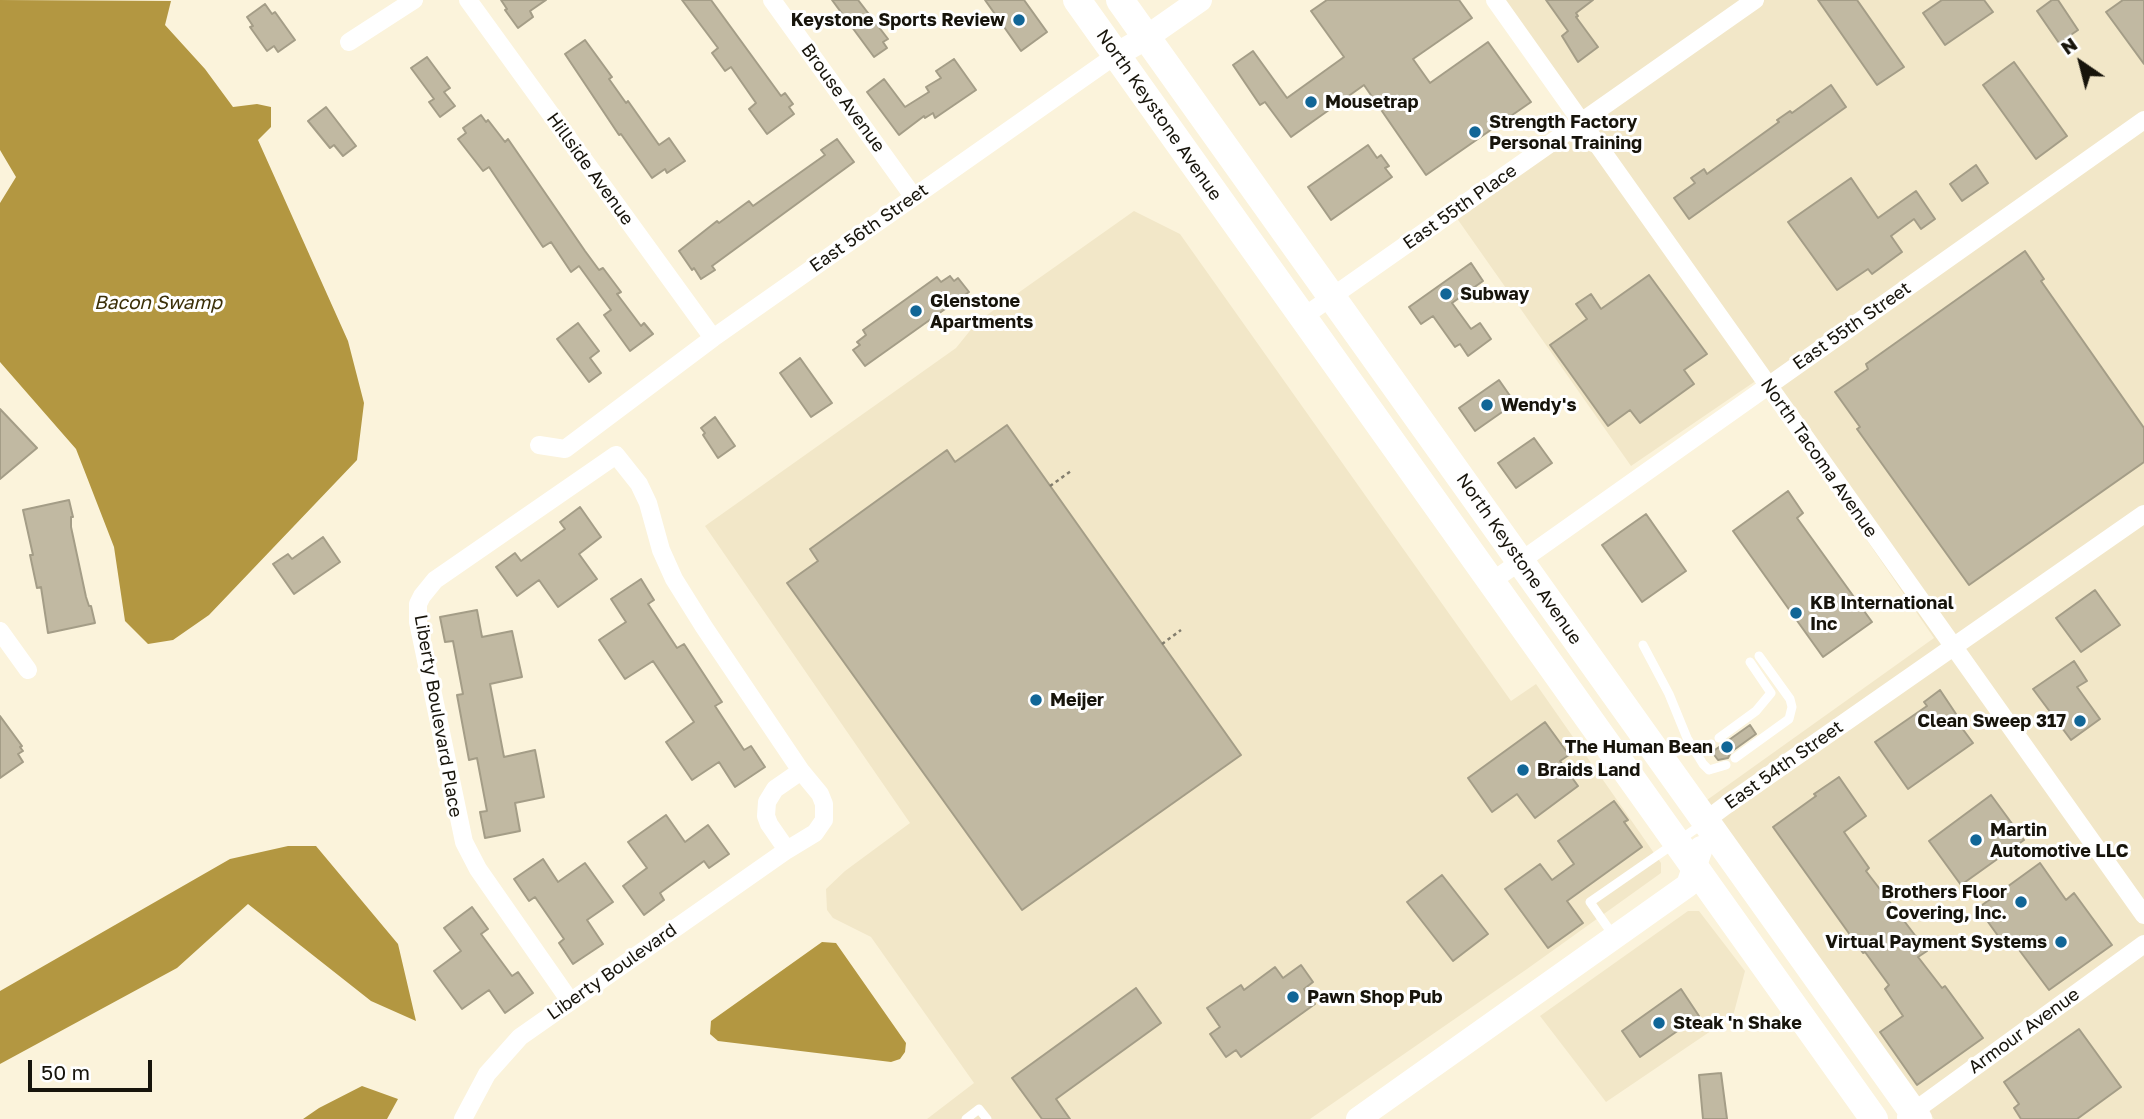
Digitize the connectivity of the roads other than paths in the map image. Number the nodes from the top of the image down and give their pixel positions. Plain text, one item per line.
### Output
1 (414, 0) edge
2 (468, 0) edge
3 (772, 0) edge
4 (1077, 0) edge
5 (1120, 0) edge
6 (1200, 0) edge
7 (1495, 0) edge
8 (1755, 0) edge
9 (1147, 37) junction
10 (349, 42) dead end
11 (1116, 55) junction
12 (2144, 120) edge
13 (1582, 122) junction
14 (913, 196) junction
15 (1332, 297) junction
16 (1303, 317) junction
17 (713, 338) junction
18 (1768, 385) junction
19 (539, 445) dead end
20 (616, 455) joint
21 (2144, 514) edge
22 (1520, 561) junction
23 (1491, 582) junction
24 (0, 631) edge
25 (1643, 645) dead end
26 (1952, 646) junction
27 (28, 670) dead end
28 (1697, 754) junction
29 (1735, 758) dead end
30 (1726, 765) dead end
31 (801, 771) junction
32 (1697, 842) junction
33 (787, 850) junction
34 (2144, 915) edge
35 (1614, 937) junction
36 (2144, 944) edge
37 (570, 1001) junction
38 (1911, 1117) edge
39 (463, 1119) edge
40 (966, 1119) edge
41 (987, 1119) edge
42 (1358, 1119) edge
43 (1874, 1119) edge

1 - 10 street
2 - 17 street, Hillside Avenue
3 - 14 street, Brouse Avenue
4 - 11 main road, North Keystone Avenue
5 - 9 main road, North Keystone Avenue
6 - 9 street, East 56th Street
7 - 13 street, North Tacoma Avenue
8 - 13 street, East 55th Place
9 - 11 street, East 56th Street
9 - 15 main road, North Keystone Avenue
11 - 14 street, East 56th Street
11 - 16 main road, North Keystone Avenue
12 - 18 street, East 55th Street
13 - 15 street, East 55th Place
13 - 18 street, North Tacoma Avenue
14 - 17 street, East 56th Street
15 - 16 street, East 55th Place
15 - 22 main road, North Keystone Avenue
16 - 23 main road, North Keystone Avenue
17 - 19 street, East 56th Street
18 - 22 street, East 55th Street
18 - 26 street, North Tacoma Avenue
20 - 31 street, Liberty Boulevard
20 - 37 street, Liberty Boulevard Place
21 - 26 street, East 54th Street
22 - 23 street, East 55th Street
22 - 32 main road, North Keystone Avenue
23 - 32 main road, North Keystone Avenue
24 - 27 street
25 - 28 lane
26 - 32 street, East 54th Street
26 - 34 street, North Tacoma Avenue
28 - 29 lane
28 - 30 lane
31 - 33 street
31 - 33 street, Liberty Boulevard
32 - 35 street, East 54th Street
32 - 35 lane
32 - 38 main road, North Keystone Avenue
32 - 43 main road, North Keystone Avenue
33 - 37 street, Liberty Boulevard
35 - 42 street, East 54th Street
36 - 38 street, Armour Avenue
37 - 39 street, Liberty Boulevard
40 - 41 lane

